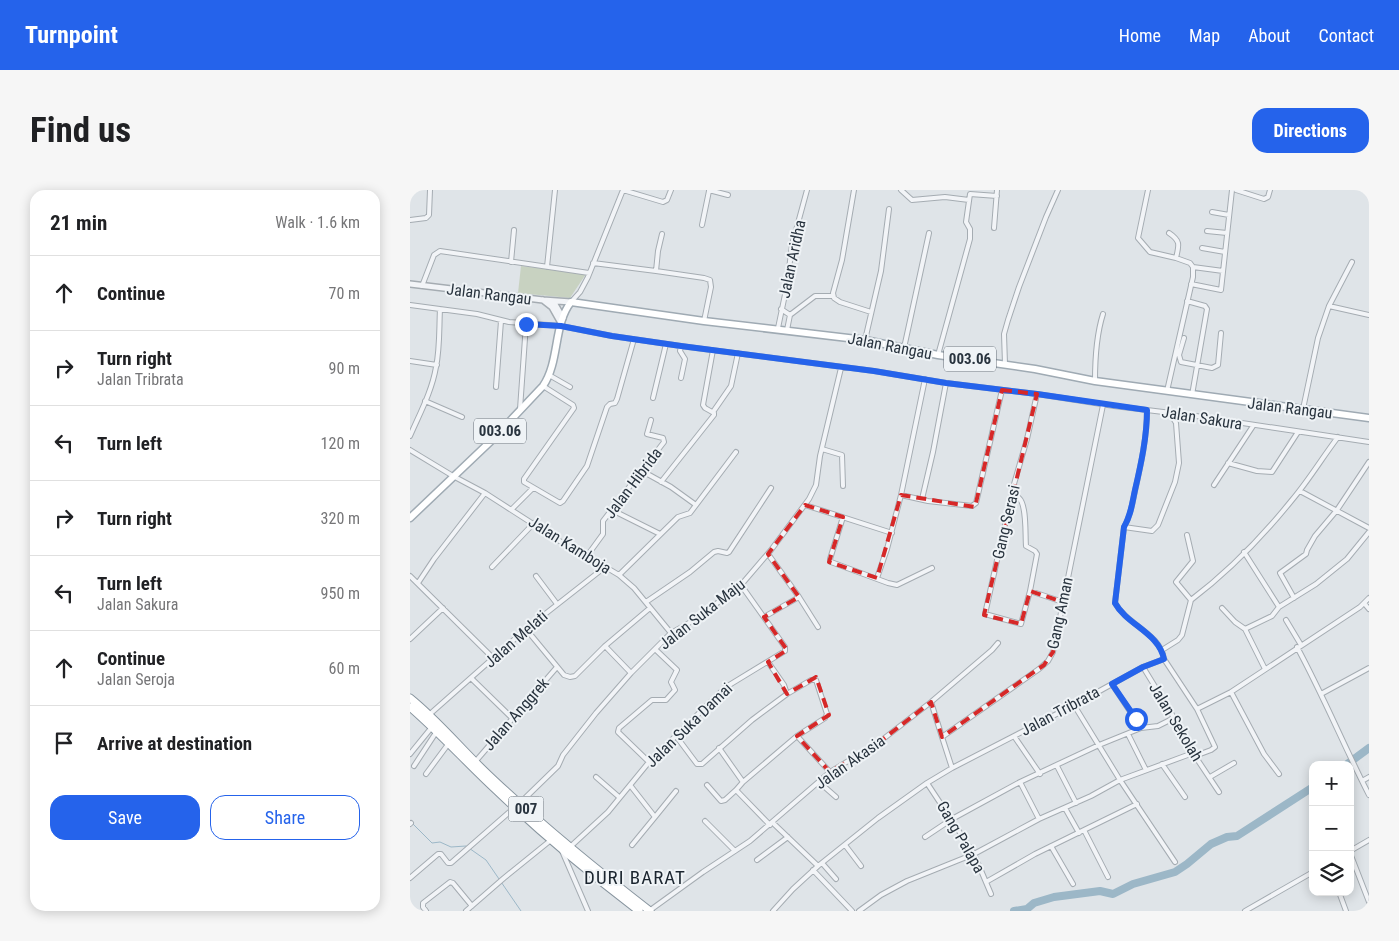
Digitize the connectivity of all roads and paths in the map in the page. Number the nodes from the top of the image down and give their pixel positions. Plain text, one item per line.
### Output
1 (430, 190) edge
2 (555, 190) edge
3 (623, 190) edge
4 (671, 190) edge
5 (807, 190) edge
6 (854, 190) edge
7 (901, 190) edge
8 (996, 190) edge
9 (1058, 190) edge
10 (1148, 190) edge
11 (1232, 190) edge
12 (1236, 190) edge
13 (1270, 190) edge
14 (709, 191) edge
15 (971, 192) edge
16 (728, 195) dead end
17 (997, 196) junction
18 (970, 200) junction
19 (889, 209) dead end
20 (1212, 212) dead end
21 (1229, 214) junction
22 (410, 220) edge
23 (702, 225) dead end
24 (994, 228) dead end
25 (514, 230) dead end
26 (1207, 231) dead end
27 (929, 233) dead end
28 (1169, 233) dead end
29 (1227, 233) junction
30 (662, 234) dead end
31 (1202, 248) dead end
32 (1225, 252) junction
33 (1176, 258) junction
34 (512, 262) junction
35 (593, 262) junction
36 (1352, 262) dead end
37 (547, 267) junction
38 (1193, 267) junction
39 (656, 271) junction
40 (1223, 271) junction
41 (589, 273) junction
42 (410, 284) edge
43 (1191, 284) junction
44 (422, 286) junction
45 (833, 296) junction
46 (543, 300) junction
47 (578, 300) junction
48 (553, 301) junction
49 (1187, 301) junction
50 (410, 305) edge
51 (1329, 306) junction
52 (440, 309) junction
53 (781, 309) junction
54 (871, 312) junction
55 (1103, 314) dead end
56 (790, 315) junction
57 (1369, 315) edge
58 (501, 321) junction
59 (704, 321) junction
60 (562, 323) junction
61 (526, 324) junction
62 (778, 328) junction
63 (787, 330) junction
64 (1221, 333) dead end
65 (1184, 338) dead end
66 (634, 339) junction
67 (865, 340) junction
68 (666, 344) junction
69 (681, 346) junction
70 (904, 348) junction
71 (713, 350) junction
72 (738, 353) junction
73 (938, 355) junction
74 (410, 361) edge
75 (1005, 364) junction
76 (436, 365) junction
77 (1197, 365) junction
78 (840, 368) junction
79 (549, 375) junction
80 (681, 378) dead end
81 (925, 380) junction
82 (1095, 381) junction
83 (946, 383) junction
84 (543, 386) junction
85 (496, 387) dead end
86 (570, 387) dead end
87 (1002, 390) junction
88 (1168, 391) junction
89 (1037, 394) junction
90 (1192, 395) junction
91 (653, 398) dead end
92 (426, 401) junction
93 (1103, 404) junction
94 (1147, 410) junction
95 (1303, 410) junction
96 (520, 411) junction
97 (714, 412) junction
98 (1169, 412) junction
99 (462, 417) dead end
100 (1369, 418) edge
101 (651, 420) dead end
102 (1253, 426) junction
103 (1298, 432) junction
104 (410, 436) edge
105 (1338, 437) junction
106 (1369, 442) edge
107 (822, 449) junction
108 (410, 450) edge
109 (736, 452) dead end
110 (1228, 462) junction
111 (1369, 462) edge
112 (642, 472) junction
113 (453, 476) junction
114 (661, 482) junction
115 (843, 486) dead end
116 (1214, 486) dead end
117 (533, 488) junction
118 (771, 488) dead end
119 (1300, 490) junction
120 (486, 493) junction
121 (1012, 494) junction
122 (901, 495) junction
123 (922, 499) junction
124 (696, 505) junction
125 (805, 505) junction
126 (512, 510) junction
127 (612, 510) junction
128 (1337, 510) junction
129 (410, 517) edge
130 (843, 517) junction
131 (534, 523) junction
132 (1124, 527) junction
133 (1369, 528) edge
134 (1369, 532) edge
135 (892, 533) junction
136 (660, 534) junction
137 (1187, 535) dead end
138 (1244, 552) junction
139 (768, 554) junction
140 (587, 556) junction
141 (492, 567) dead end
142 (605, 567) junction
143 (932, 568) dead end
144 (410, 576) edge
145 (536, 576) dead end
146 (619, 576) junction
147 (877, 578) junction
148 (418, 583) junction
149 (741, 585) junction
150 (1030, 591) junction
151 (799, 597) junction
152 (1294, 598) junction
153 (1369, 598) edge
154 (1191, 600) junction
155 (646, 602) junction
156 (1063, 602) junction
157 (1364, 603) junction
158 (557, 604) junction
159 (1278, 607) junction
160 (444, 608) junction
161 (650, 608) junction
162 (1222, 608) dead end
163 (1369, 609) edge
164 (764, 617) junction
165 (1286, 620) dead end
166 (818, 627) dead end
167 (526, 629) junction
168 (1245, 629) junction
169 (672, 633) junction
170 (410, 638) edge
171 (998, 643) dead end
172 (605, 646) junction
173 (1299, 646) junction
174 (656, 650) junction
175 (1162, 650) junction
176 (493, 658) junction
177 (1164, 659) junction
178 (768, 662) junction
179 (557, 667) junction
180 (1143, 667) junction
181 (1369, 668) edge
182 (1265, 669) junction
183 (630, 673) junction
184 (472, 679) junction
185 (1112, 684) junction
186 (1231, 692) junction
187 (787, 694) junction
188 (1321, 694) junction
189 (410, 698) edge
190 (931, 702) junction
191 (1074, 705) junction
192 (410, 707) edge
193 (1197, 709) junction
194 (430, 714) junction
195 (512, 718) junction
196 (1174, 718) junction
197 (1141, 728) junction
198 (435, 729) junction
199 (1128, 734) junction
200 (676, 736) junction
201 (797, 736) junction
202 (1014, 736) junction
203 (942, 737) junction
204 (449, 743) junction
205 (1099, 745) junction
206 (719, 748) junction
207 (410, 754) edge
208 (1194, 754) junction
209 (475, 762) junction
210 (649, 762) junction
211 (1234, 763) dead end
212 (1162, 764) junction
213 (414, 766) dead end
214 (1057, 766) junction
215 (952, 768) junction
216 (1146, 770) junction
217 (830, 772) junction
218 (426, 774) dead end
219 (1040, 774) junction
220 (1279, 774) dead end
221 (596, 776) dead end
222 (1210, 777) junction
223 (1369, 777) edge
224 (1120, 780) junction
225 (1362, 781) junction
226 (743, 782) junction
227 (818, 782) junction
228 (928, 782) junction
229 (1020, 782) junction
230 (630, 785) junction
231 (707, 785) dead end
232 (736, 790) junction
233 (676, 791) dead end
234 (1219, 792) dead end
235 (1369, 794) edge
236 (619, 797) junction
237 (836, 797) dead end
238 (1185, 797) dead end
239 (1076, 803) junction
240 (1137, 804) junction
241 (517, 805) junction
242 (1065, 808) junction
243 (655, 817) junction
244 (533, 818) junction
245 (952, 819) junction
246 (1039, 819) junction
247 (705, 821) dead end
248 (771, 824) junction
249 (1084, 830) junction
250 (1079, 833) junction
251 (788, 837) junction
252 (925, 837) dead end
253 (552, 839) junction
254 (1369, 840) edge
255 (632, 845) dead end
256 (845, 845) junction
257 (1051, 846) junction
258 (570, 847) junction
259 (561, 849) junction
260 (735, 851) junction
261 (1352, 851) edge
262 (974, 854) junction
263 (757, 860) dead end
264 (1354, 861) edge
265 (1175, 862) dead end
266 (820, 864) junction
267 (861, 866) dead end
268 (813, 870) junction
269 (1309, 874) edge
270 (410, 878) edge
271 (1108, 878) dead end
272 (836, 879) dead end
273 (986, 882) junction
274 (1369, 882) edge
275 (1073, 884) dead end
276 (1364, 885) junction
277 (991, 894) dead end
278 (1340, 896) edge
279 (1369, 902) edge
280 (472, 906) junction
281 (774, 910) edge
282 (426, 911) edge
283 (466, 911) edge
284 (588, 911) edge
285 (639, 911) edge
286 (650, 911) edge
287 (852, 911) edge
288 (859, 911) edge
289 (1245, 911) edge
290 (1346, 911) edge

1 - 22 street
2 - 37 street
3 - 4 street
3 - 35 street
5 - 53 street, Jalan Aridha
6 - 45 street
7 - 18 street
8 - 17 street
9 - 75 street
10 - 33 street
11 - 21 street
12 - 13 street
14 - 16 street
14 - 23 street
15 - 17 street
15 - 18 street
17 - 24 street
18 - 73 street
19 - 54 street
20 - 21 street
21 - 29 street
25 - 34 street
26 - 29 street
27 - 70 street
28 - 33 street
29 - 32 street
30 - 39 street
31 - 32 street
32 - 40 street
33 - 38 street
34 - 37 street
34 - 44 street
35 - 39 street
35 - 41 street
36 - 51 street
37 - 41 street
38 - 40 street
38 - 43 street
39 - 59 street
40 - 43 street
41 - 47 street
42 - 44 street, Jalan Rangau
43 - 49 street
44 - 46 street, Jalan Rangau
45 - 54 street
45 - 56 street
46 - 48 street, Jalan Rangau
46 - 60 street
47 - 48 street, Jalan Rangau
47 - 59 main road, Jalan Rangau / 003.06
47 - 60 main road, 003.06
48 - 60 street
49 - 77 street
49 - 88 street
50 - 52 street, Jalan Sakura
51 - 57 street
51 - 95 street
52 - 58 street, Jalan Sakura
52 - 76 street
53 - 56 street
53 - 62 street, Jalan Aridha
54 - 67 street
55 - 82 street
56 - 63 street
58 - 61 street, Jalan Sakura
58 - 85 street
59 - 62 main road, Jalan Rangau / 003.06
60 - 61 street, Jalan Sakura
60 - 66 street, Jalan Sakura
60 - 79 main road, 003.06
61 - 96 street
62 - 63 main road, Jalan Rangau / 003.06
63 - 67 main road, Jalan Rangau / 003.06
64 - 77 street
65 - 77 street
66 - 68 street, Jalan Sakura
66 - 117 street
67 - 70 main road, Jalan Rangau / 003.06
68 - 69 street, Jalan Sakura
68 - 91 street
69 - 71 street, Jalan Sakura
69 - 80 street
70 - 73 main road, Jalan Rangau / 003.06
71 - 72 street, Jalan Sakura
71 - 97 street
72 - 78 street, Jalan Sakura
72 - 97 street
73 - 75 main road, Jalan Rangau / 003.06
74 - 76 street
75 - 82 main road, Jalan Rangau / 003.06
76 - 92 street
77 - 90 street
78 - 81 street, Jalan Sakura
78 - 107 street, Jalan Suka Maju
79 - 84 main road, 003.06
79 - 86 street
81 - 83 street, Jalan Sakura
81 - 122 street
82 - 88 main road, Jalan Rangau / 003.06
83 - 87 street, Jalan Sakura
83 - 123 street
84 - 96 main road, 003.06
84 - 117 street
87 - 89 street, Jalan Sakura
87 - 123 street
88 - 90 main road, Jalan Rangau / 003.06
89 - 93 street, Jalan Sakura
89 - 121 street, Gang Serasi
90 - 95 main road, Jalan Rangau / 003.06
92 - 99 street
92 - 104 street
93 - 94 street, Jalan Sakura
93 - 156 street, Gang Aman
94 - 98 street, Jalan Sakura
94 - 132 street
95 - 100 main road, Jalan Rangau / 003.06
96 - 113 main road, 003.06
97 - 114 street
98 - 102 street, Jalan Sakura
98 - 132 street
101 - 112 street, Jalan Hibrida
102 - 103 street, Jalan Sakura
102 - 110 street
103 - 105 street, Jalan Sakura
103 - 110 street
105 - 106 street, Jalan Sakura
105 - 119 street
107 - 115 street
107 - 125 street, Jalan Suka Maju
108 - 113 street, Jalan Kamboja
109 - 124 street
110 - 116 street
111 - 128 street
112 - 114 street
112 - 127 street, Jalan Hibrida
113 - 120 street, Jalan Kamboja
113 - 129 main road, 003.06
114 - 124 street
117 - 126 street
118 - 155 street
119 - 128 street
119 - 138 street
120 - 126 street, Jalan Kamboja
120 - 148 street
121 - 150 street
121 - 150 street, Gang Serasi
122 - 123 street
122 - 135 street
124 - 136 street
125 - 130 street
125 - 139 street, Jalan Suka Maju
126 - 131 street, Jalan Kamboja
127 - 136 street
127 - 140 street, Jalan Hibrida
128 - 133 street
128 - 152 street
130 - 135 street
130 - 147 street
131 - 140 street, Jalan Kamboja
131 - 141 street
132 - 175 street
134 - 152 street
135 - 147 street
136 - 146 street
137 - 154 street
138 - 154 street
138 - 159 street
139 - 149 street, Jalan Suka Maju
139 - 151 street
140 - 142 street, Jalan Kamboja
142 - 146 street, Jalan Kamboja
142 - 158 street, Jalan Melati
143 - 147 street
144 - 148 street
145 - 158 street
146 - 155 street, Jalan Kamboja
148 - 160 street
149 - 164 street, Jalan Suka Damai
149 - 169 street, Jalan Suka Maju
150 - 156 street
151 - 164 street
151 - 166 street
152 - 159 street
153 - 157 street
154 - 175 street
155 - 161 street, Jalan Kamboja
156 - 203 street, Gang Aman
157 - 163 street
157 - 173 street
158 - 167 street, Jalan Melati
159 - 168 street
160 - 170 street
160 - 176 street
161 - 169 street, Jalan Kamboja
161 - 172 street, Jalan Anggrek
162 - 168 street
164 - 178 street, Jalan Suka Damai
165 - 173 street
167 - 176 street, Jalan Melati
167 - 179 street, Jalan Anggrek
168 - 182 street
169 - 174 street, Jalan Suka Maju
171 - 190 street, Jalan Akasia
172 - 179 street, Jalan Anggrek
172 - 183 street
173 - 182 street
173 - 188 street
174 - 183 street, Jalan Suka Maju
174 - 210 street
175 - 177 street
176 - 184 street, Jalan Melati
177 - 180 street, Jalan Tribrata
177 - 193 street
178 - 187 street
178 - 200 street, Jalan Suka Damai
179 - 195 street, Jalan Anggrek
180 - 185 street, Jalan Tribrata
180 - 196 street, Jalan Sekolah
181 - 188 street
182 - 186 street
183 - 241 street, Jalan Suka Maju
184 - 194 street, Jalan Melati
184 - 195 street
185 - 191 street, Jalan Tribrata
185 - 197 street
186 - 193 street
186 - 220 street
187 - 201 street
187 - 206 street
188 - 225 street
189 - 194 highway, 007
190 - 203 street
190 - 217 street, Jalan Akasia
191 - 202 street, Jalan Tribrata
191 - 205 street
192 - 198 highway, 007
193 - 208 street
194 - 209 highway, 007
195 - 209 street, Jalan Anggrek
196 - 197 street
196 - 208 street, Jalan Sekolah
197 - 199 street
198 - 204 highway, 007
198 - 207 street
198 - 213 street
199 - 205 street
199 - 216 street
200 - 206 street
200 - 210 street, Jalan Suka Damai
201 - 217 street
201 - 226 street
202 - 215 street, Jalan Tribrata
202 - 219 street
203 - 215 street
204 - 218 street
204 - 241 highway, 007
205 - 214 street
205 - 224 street
206 - 226 street
208 - 212 street
208 - 222 street, Jalan Sekolah
209 - 241 highway, 007
210 - 230 street, Jalan Suka Damai
211 - 222 street
212 - 216 street
212 - 238 street
214 - 219 street
214 - 239 street
215 - 228 street, Jalan Tribrata
216 - 224 street
217 - 227 street, Jalan Akasia
219 - 229 street
221 - 236 street
222 - 234 street, Jalan Sekolah
223 - 225 street
224 - 239 street
224 - 240 street
225 - 235 street
226 - 232 street
227 - 237 street
227 - 248 street, Jalan Akasia
228 - 245 street, Gang Palapa
228 - 256 street, Jalan Tribrata
229 - 245 street
229 - 246 street
230 - 236 street, Jalan Suka Damai
230 - 243 street
231 - 232 street
232 - 248 street
233 - 243 street
236 - 258 street, Jalan Suka Damai
239 - 242 street
240 - 249 street
240 - 265 street
241 - 244 highway, 007
241 - 270 street, Jalan Suka Maju
242 - 246 street
242 - 250 street
243 - 255 street
244 - 253 highway, 007
244 - 258 highway, 007
245 - 252 street
245 - 262 street, Gang Palapa
246 - 262 street
247 - 260 street
248 - 251 street
248 - 260 street, Jalan Akasia
249 - 250 street
249 - 271 street
250 - 257 street
251 - 263 street
251 - 266 street
253 - 259 highway, 007
253 - 280 street
254 - 261 street
256 - 266 street, Jalan Tribrata
256 - 267 street
257 - 273 street
257 - 275 street
258 - 286 highway, 007
259 - 284 street
259 - 285 highway, 007
260 - 286 street, Jalan Akasia
262 - 273 street, Gang Palapa
262 - 288 street
264 - 276 street
266 - 268 street, Jalan Tribrata
266 - 272 street
268 - 281 street, Jalan Tribrata
268 - 287 street
269 - 289 street
273 - 277 street, Gang Palapa
274 - 276 street
276 - 279 street
278 - 290 street
280 - 282 street
280 - 283 street

